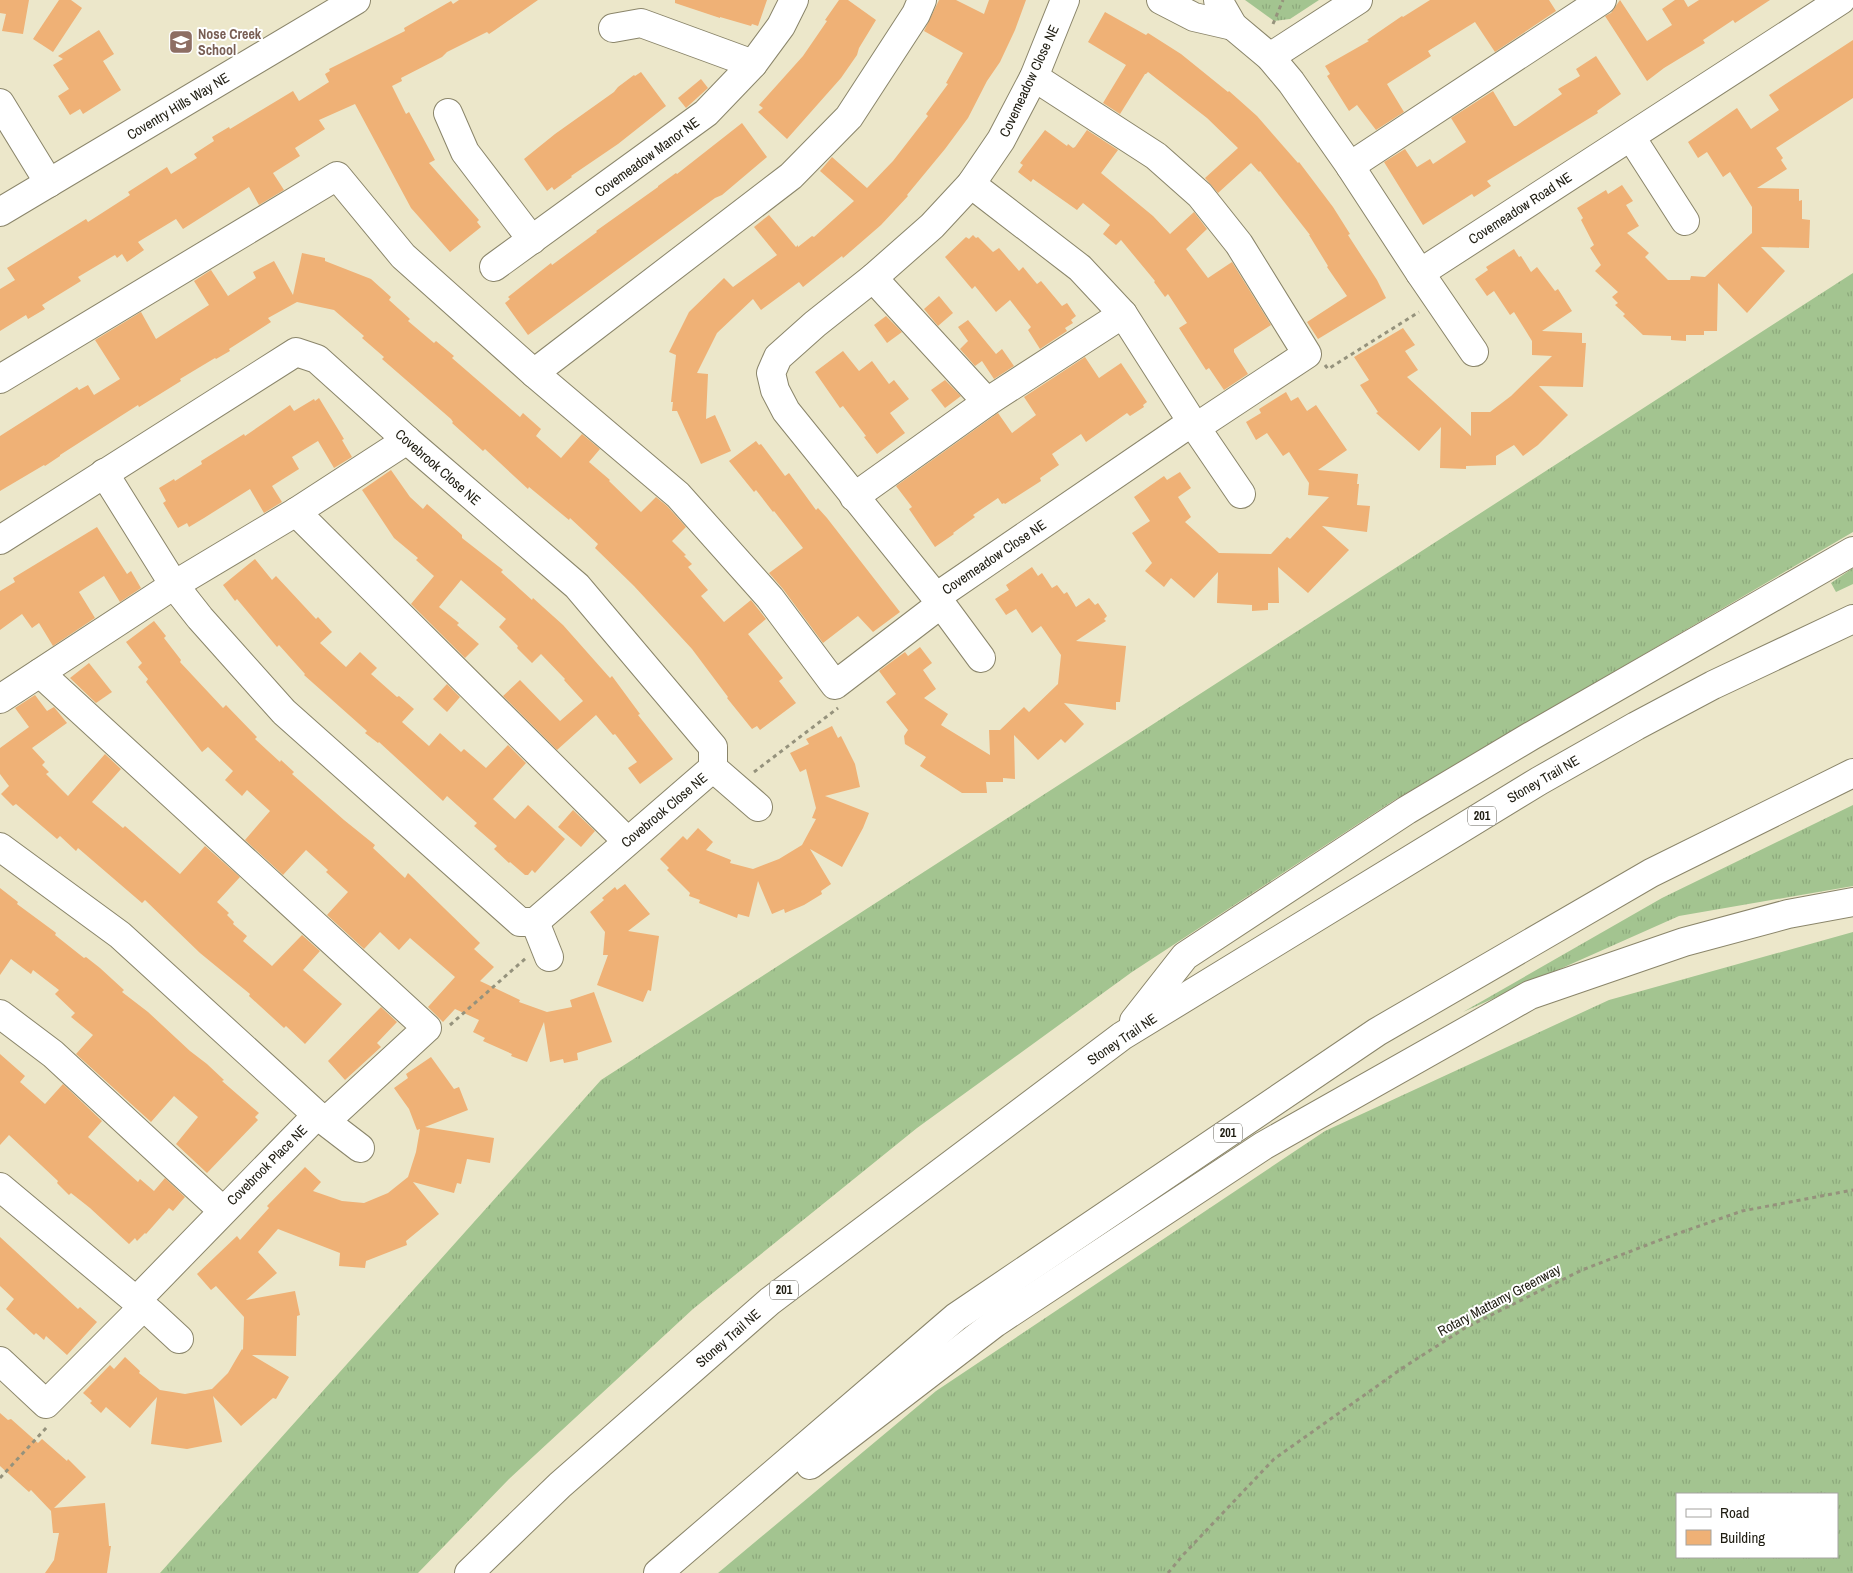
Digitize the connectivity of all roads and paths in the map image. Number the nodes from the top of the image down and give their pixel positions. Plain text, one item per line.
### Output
1 (356, 0) edge
2 (794, 0) edge
3 (922, 0) edge
4 (1066, 0) edge
5 (1161, 0) edge
6 (1218, 0) edge
7 (1283, 0) edge
8 (1358, 0) edge
9 (1602, 0) edge
10 (1841, 0) edge
11 (1273, 24) dead end
12 (1233, 26) junction
13 (614, 28) dead end
14 (1270, 57) junction
15 (753, 64) junction
16 (1034, 77) junction
17 (0, 103) edge
18 (448, 113) dead end
19 (1631, 137) junction
20 (1350, 166) junction
21 (49, 183) junction
22 (971, 184) junction
23 (0, 212) edge
24 (1685, 221) dead end
25 (532, 240) junction
26 (494, 267) dead end
27 (1420, 273) junction
28 (874, 278) junction
29 (1123, 314) junction
30 (1474, 352) dead end
31 (534, 373) junction
32 (0, 380) edge
33 (987, 402) junction
34 (1194, 425) junction
35 (407, 440) junction
36 (104, 473) junction
37 (1241, 494) dead end
38 (854, 497) junction
39 (296, 512) junction
40 (0, 540) edge
41 (1853, 551) edge
42 (174, 585) junction
43 (939, 601) junction
44 (1853, 609) edge
45 (1853, 619) edge
46 (981, 658) dead end
47 (40, 673) junction
48 (1712, 685) junction
49 (0, 699) edge
50 (713, 768) junction
51 (1853, 773) edge
52 (758, 807) dead end
53 (627, 841) junction
54 (0, 847) edge
55 (1853, 902) edge
56 (535, 922) junction
57 (549, 957) dead end
58 (0, 1014) edge
59 (1122, 1036) junction
60 (322, 1118) junction
61 (360, 1148) dead end
62 (0, 1187) edge
63 (1853, 1190) edge
64 (222, 1210) junction
65 (140, 1304) junction
66 (179, 1339) dead end
67 (0, 1361) edge
68 (469, 1573) edge
69 (658, 1573) edge
70 (671, 1573) edge
71 (1168, 1573) edge

1 - 21 main road, Coventry Hills Way NE
2 - 15 main road, Covemeadow Manor NE
3 - 31 main road
4 - 16 main road, Covemeadow Close NE
5 - 12 main road
6 - 12 main road
7 - 11 path
8 - 14 main road
9 - 20 main road
10 - 19 main road, Covemeadow Road NE
12 - 14 main road
13 - 15 main road
14 - 20 main road
15 - 25 main road, Covemeadow Manor NE
16 - 22 main road, Covemeadow Close NE
16 - 34 main road, Covemeadow Close NE
17 - 21 main road
18 - 25 main road
19 - 24 main road
19 - 27 main road, Covemeadow Road NE
20 - 27 main road
21 - 23 main road, Coventry Hills Way NE
22 - 28 main road, Covemeadow Close NE
22 - 29 main road
25 - 26 main road, Covemeadow Manor NE
27 - 30 main road
28 - 33 main road
28 - 38 main road, Covemeadow Close NE
29 - 33 main road
29 - 34 main road
31 - 32 main road
31 - 43 main road
33 - 38 main road
34 - 37 main road
34 - 43 main road, Covemeadow Close NE
35 - 36 main road, Covebrook Close NE
35 - 39 main road
35 - 50 main road, Covebrook Close NE
36 - 40 main road, Covebrook Close NE
36 - 42 main road
38 - 43 main road, Covemeadow Close NE
39 - 42 main road
39 - 53 main road
41 - 59 main road
42 - 47 main road
42 - 56 main road
43 - 46 main road
44 - 48 main road
45 - 48 main road, Stoney Trail NE / 201
47 - 49 main road
47 - 60 main road
48 - 59 main road, Stoney Trail NE / 201
50 - 52 main road
50 - 53 main road, Covebrook Close NE
51 - 69 main road, 201
53 - 56 main road, Covebrook Close NE
54 - 60 main road, Covebrook Place NE
55 - 70 main road
56 - 57 main road
58 - 64 main road
59 - 68 main road, Stoney Trail NE / 201
60 - 61 main road
60 - 64 main road, Covebrook Place NE
62 - 65 main road
63 - 71 path, Rotary Mattamy Greenway
64 - 65 main road, Covebrook Place NE
65 - 66 main road
65 - 67 main road, Covebrook Place NE

